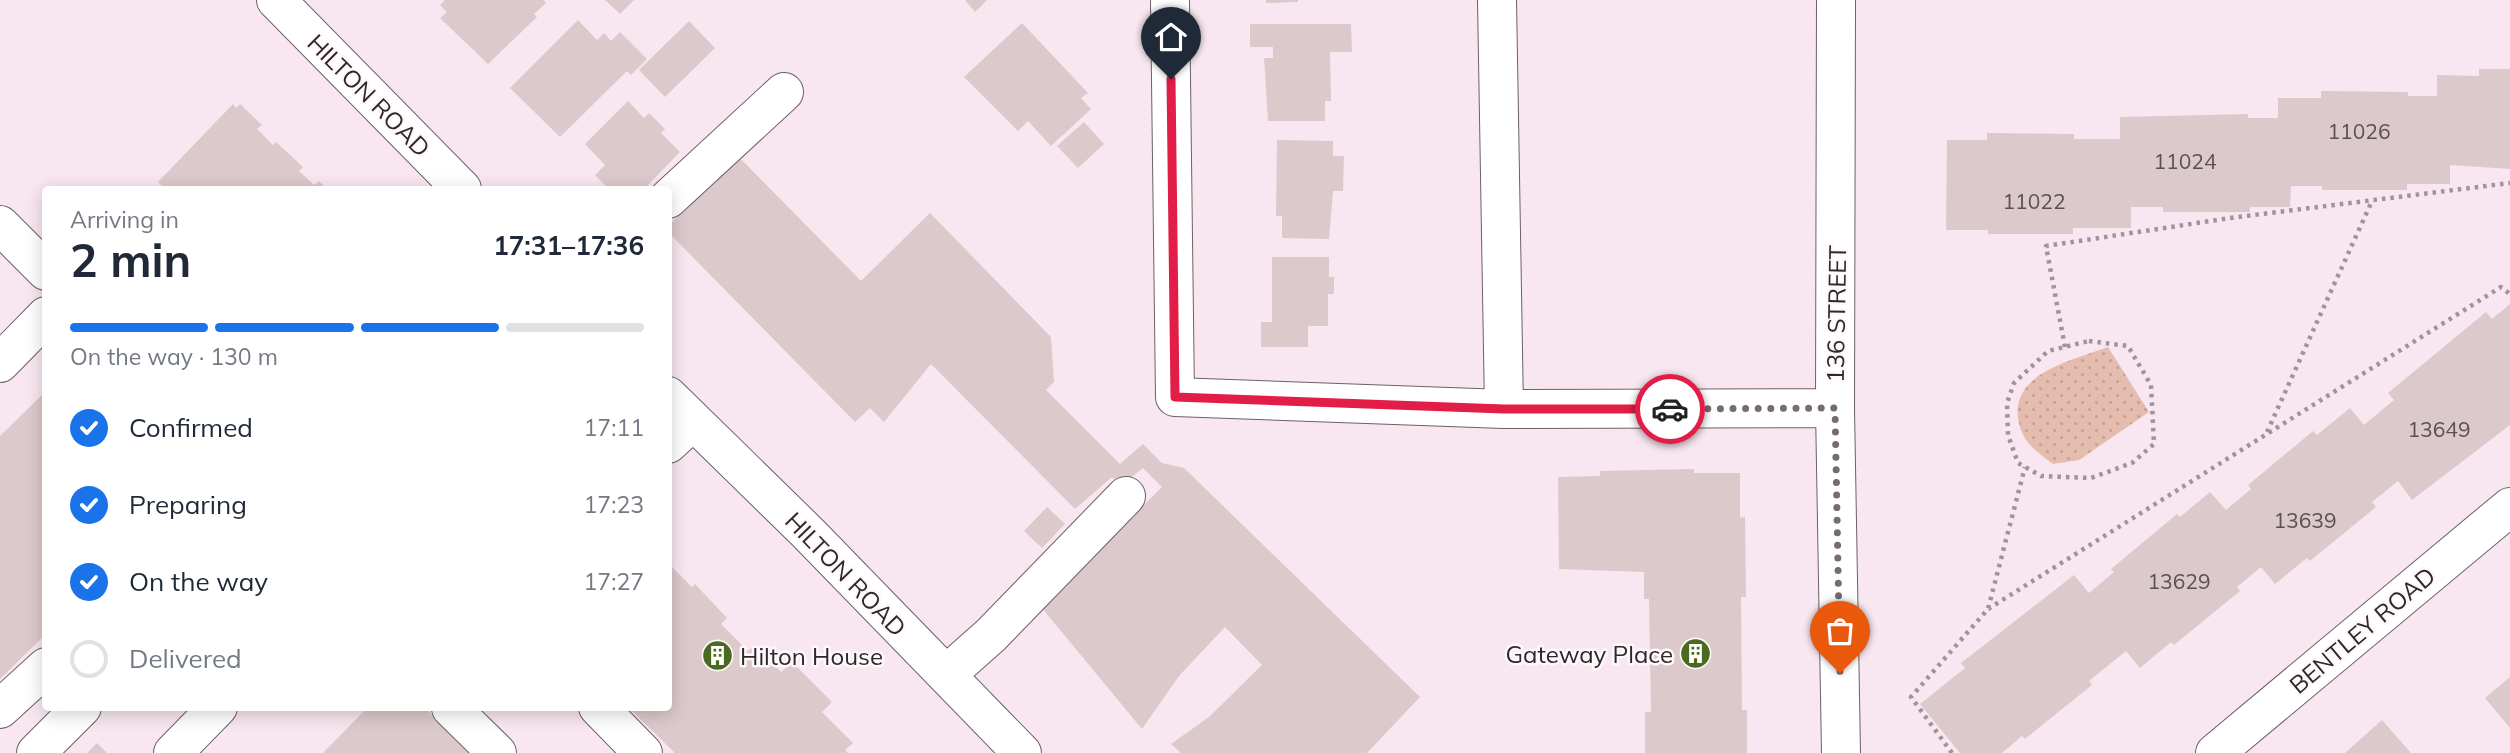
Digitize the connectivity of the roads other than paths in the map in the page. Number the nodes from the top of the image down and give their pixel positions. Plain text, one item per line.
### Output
1 (276, 0) edge
2 (1170, 0) edge
3 (1497, 0) edge
4 (1836, 0) edge
5 (784, 92) dead end
6 (459, 186) edge
7 (672, 195) edge
8 (0, 225) edge
9 (42, 267) edge
10 (1835, 408) junction
11 (1504, 409) junction
12 (677, 420) edge
13 (1126, 496) dead end
14 (2510, 508) edge
15 (42, 671) edge
16 (946, 675) junction
17 (0, 709) edge
18 (78, 711) edge
19 (214, 711) edge
20 (454, 711) edge
21 (602, 711) edge
22 (36, 753) edge
23 (173, 753) edge
24 (497, 753) edge
25 (643, 753) edge
26 (1022, 753) edge
27 (1841, 753) edge
28 (2215, 753) edge

1 - 6 street, HILTON ROAD
2 - 11 street
3 - 11 street
4 - 10 street, 136 STREET
5 - 7 street
8 - 9 street
10 - 11 street
10 - 27 street, 136 STREET
12 - 16 street, HILTON ROAD
13 - 16 street
14 - 28 street, BENTLEY ROAD
15 - 17 street
16 - 26 street, HILTON ROAD
18 - 22 street
19 - 23 street
20 - 24 street
21 - 25 street

